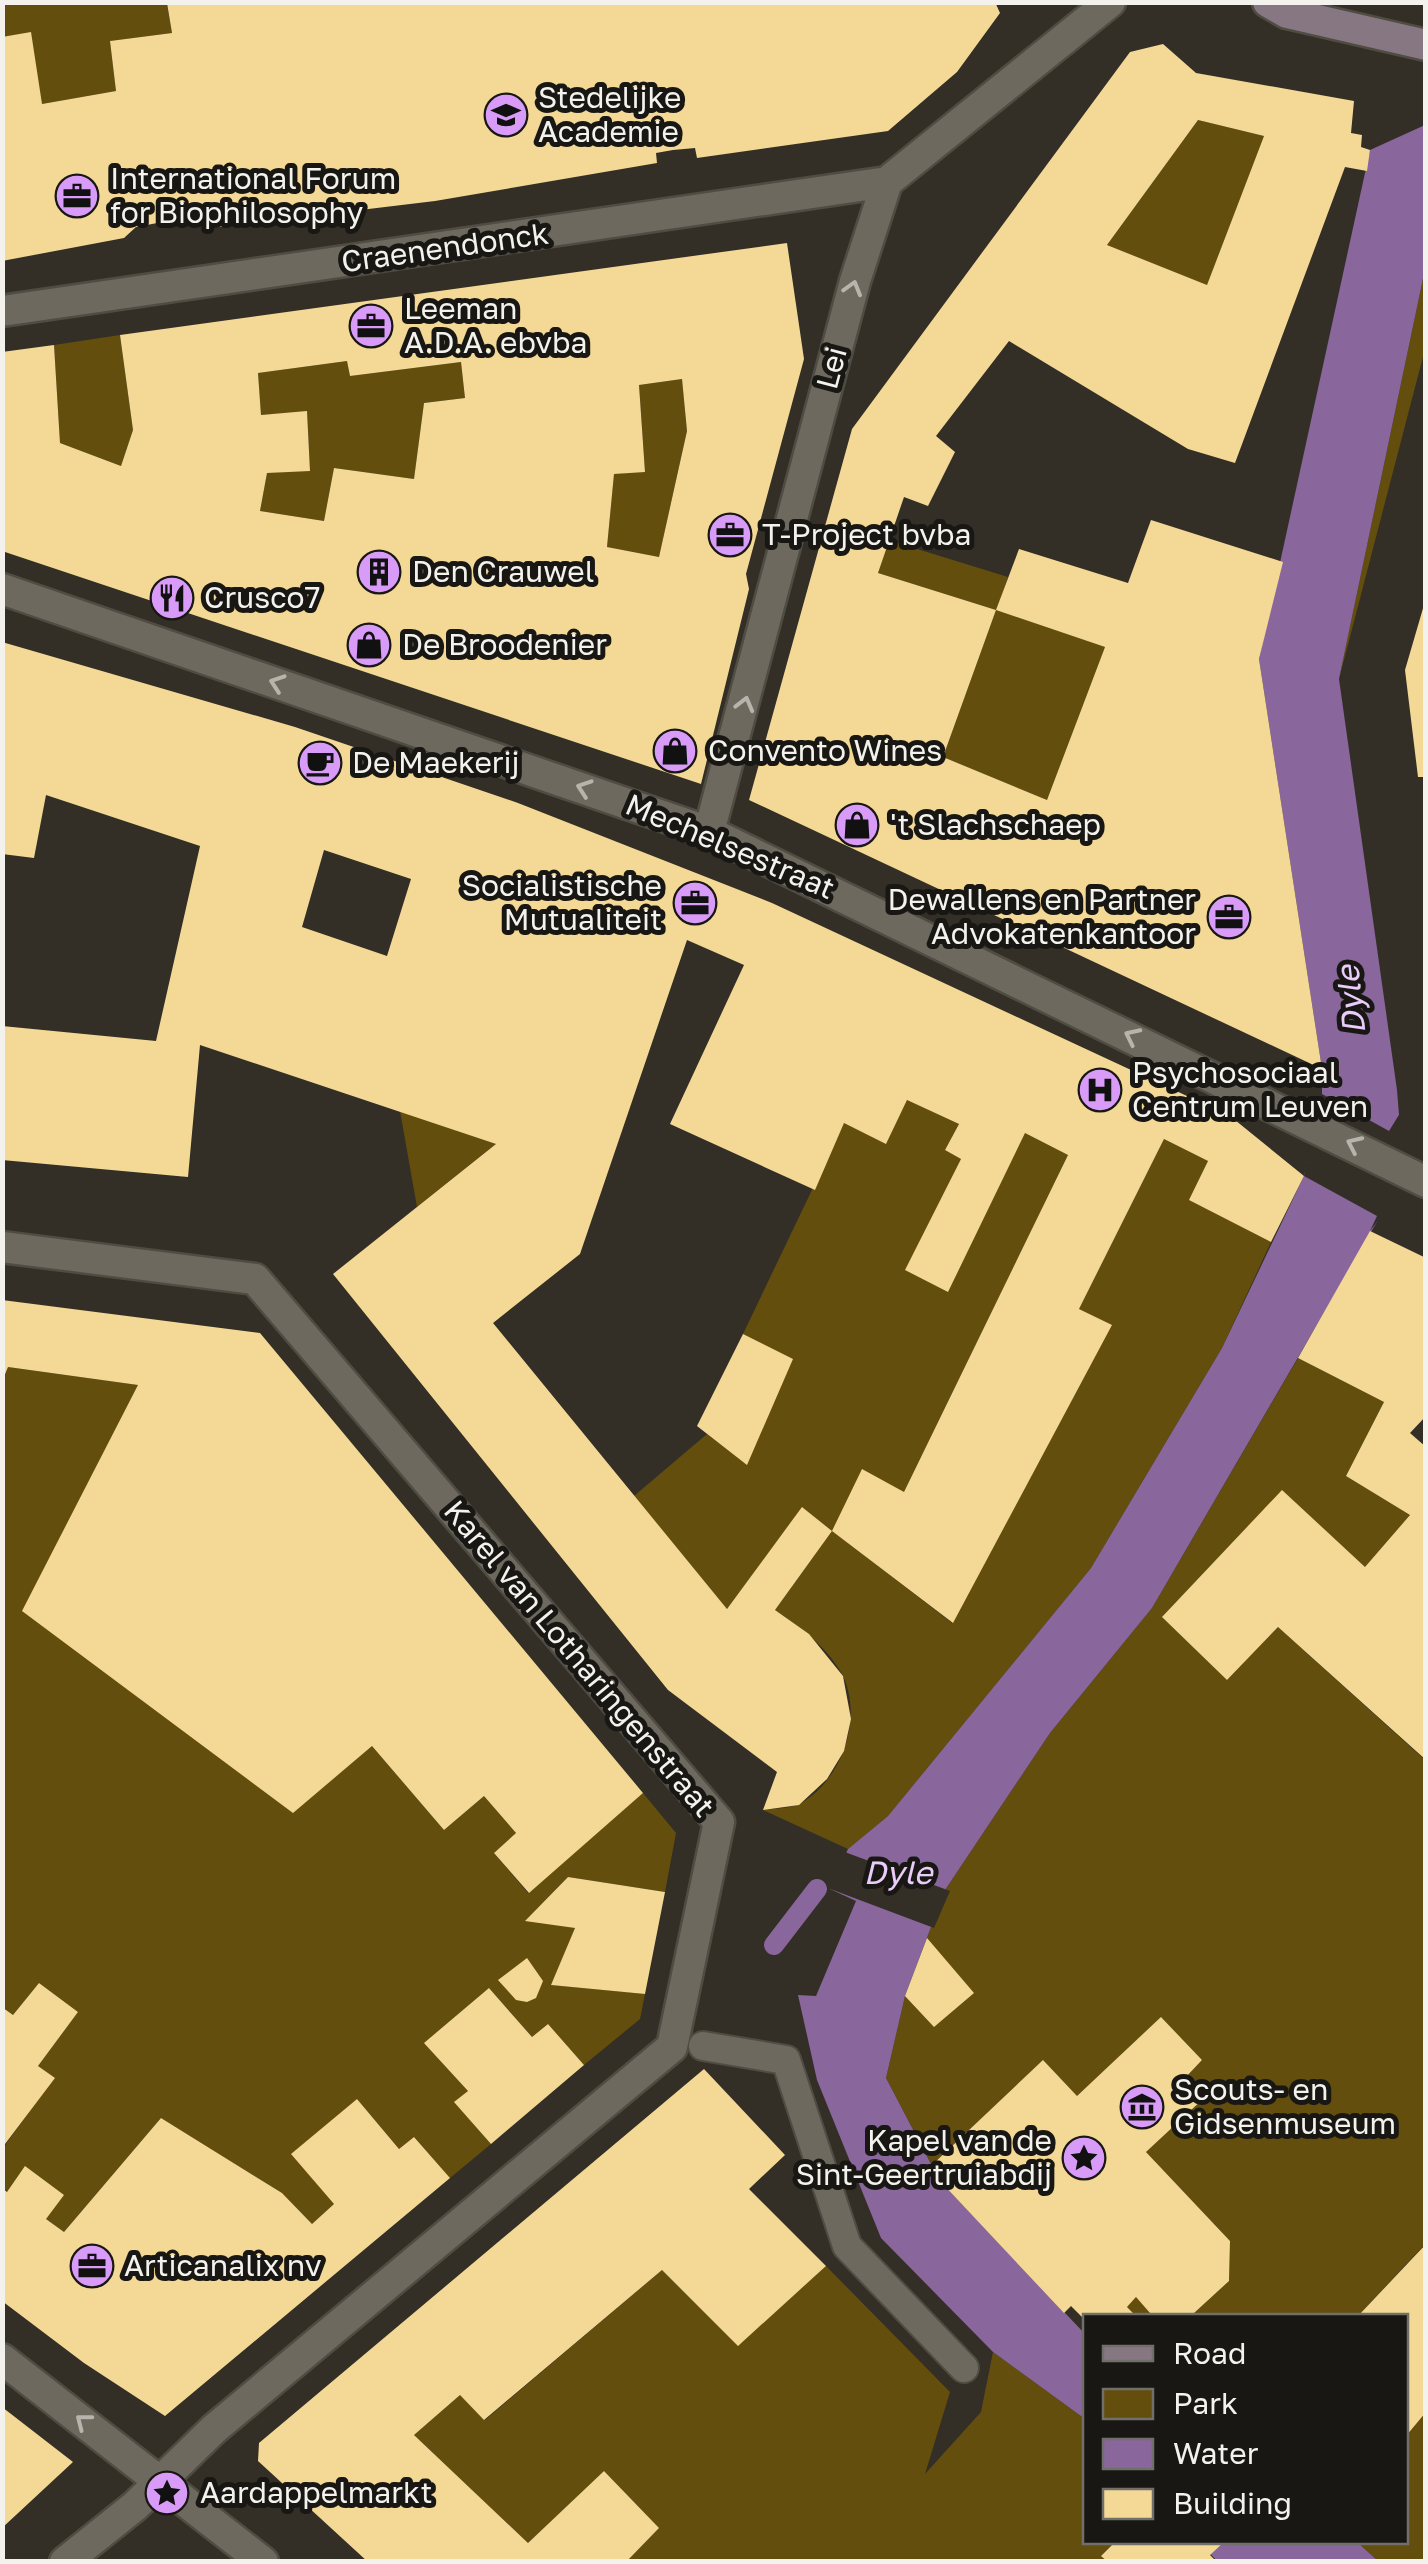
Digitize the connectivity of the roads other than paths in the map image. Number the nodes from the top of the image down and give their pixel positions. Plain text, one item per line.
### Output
1 (1110, 2) edge
2 (1268, 2) edge
3 (1426, 44) edge
4 (886, 182) junction
5 (2, 312) edge
6 (2, 589) edge
7 (709, 832) junction
8 (1426, 1182) edge
9 (2, 1247) edge
10 (703, 2046) dead end
11 (2, 2359) edge
12 (964, 2368) dead end
13 (161, 2480) junction
14 (65, 2562) edge
15 (263, 2562) edge

1 - 4 street
2 - 3 street
4 - 5 street, Craenendonck
7 -> 4 street, Lei
7 -> 6 street, Mechelsestraat
8 -> 7 street, Mechelsestraat
9 - 13 street, Karel van Lotharingenstraat
10 - 12 lane
13 -> 11 street
13 - 14 street
13 - 15 street

